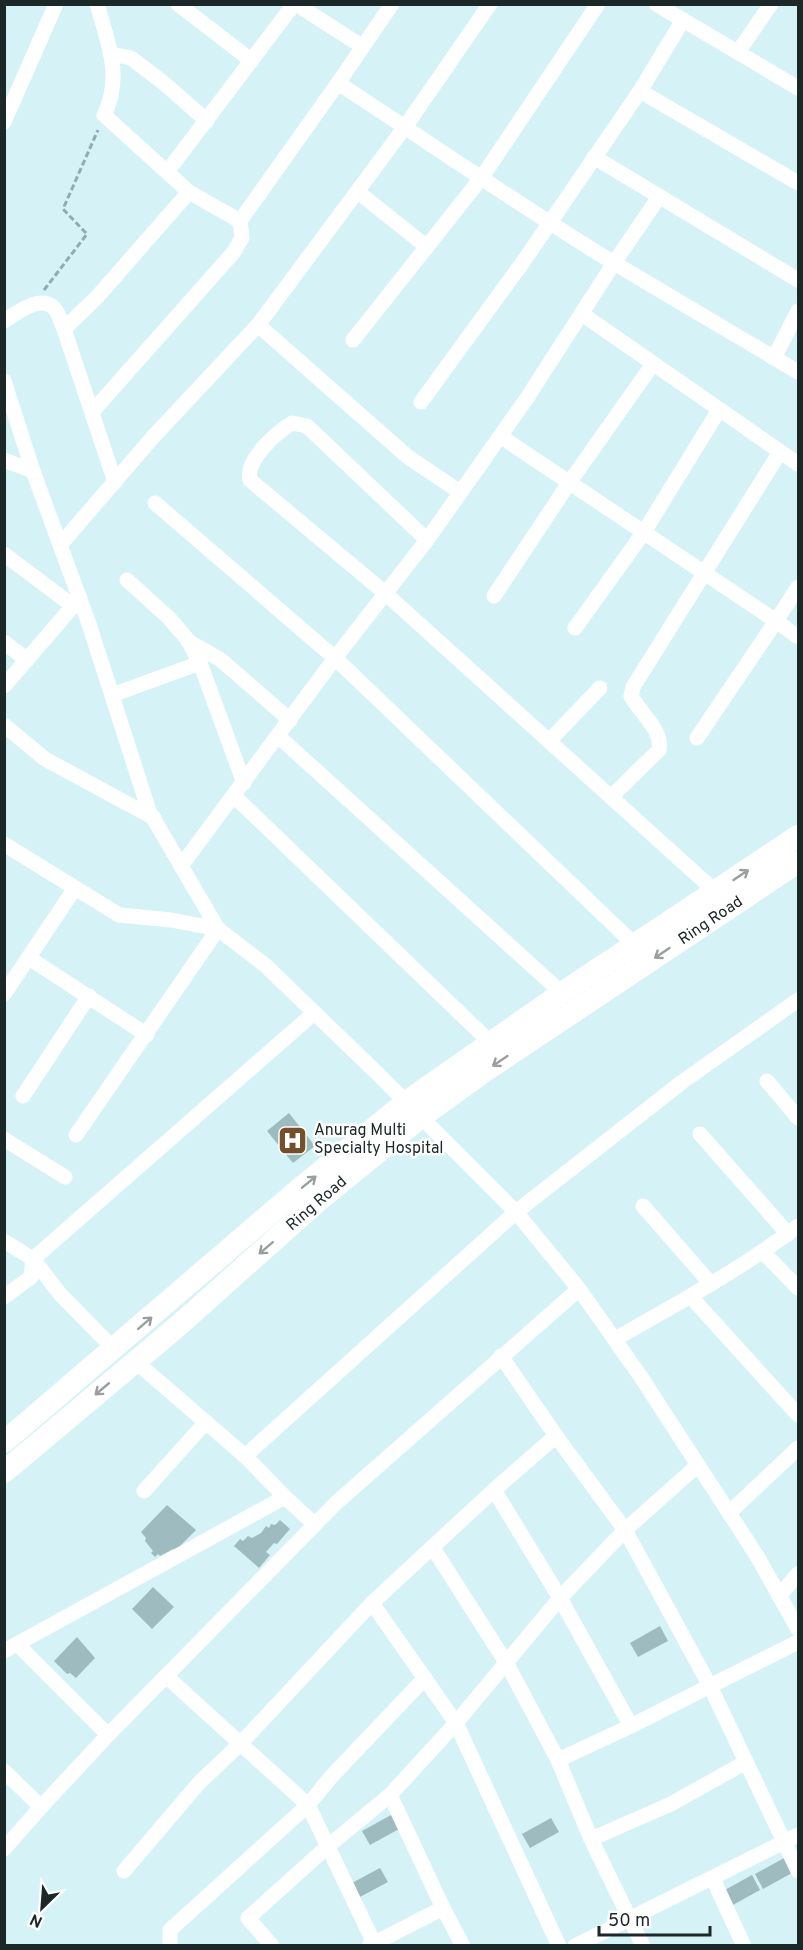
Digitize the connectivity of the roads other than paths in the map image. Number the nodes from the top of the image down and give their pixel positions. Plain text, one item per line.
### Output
1 (56, 4) edge
2 (97, 4) edge
3 (295, 4) edge
4 (392, 4) edge
5 (490, 4) edge
6 (598, 4) edge
7 (656, 4) edge
8 (771, 4) edge
9 (178, 5) edge
10 (682, 20) junction
11 (363, 47) junction
12 (738, 52) junction
13 (111, 54) junction
14 (252, 61) junction
15 (338, 83) junction
16 (798, 87) edge
17 (640, 91) junction
18 (207, 121) junction
19 (4, 122) edge
20 (405, 127) junction
21 (594, 157) junction
22 (167, 172) junction
23 (482, 177) junction
24 (798, 183) edge
25 (189, 192) junction
26 (358, 192) junction
27 (659, 197) junction
28 (240, 221) junction
29 (549, 223) junction
30 (427, 247) junction
31 (614, 263) junction
32 (798, 280) edge
33 (798, 311) edge
34 (582, 314) junction
35 (4, 321) edge
36 (258, 325) junction
37 (64, 329) junction
38 (353, 340) dead end
39 (774, 358) junction
40 (653, 364) junction
41 (798, 372) edge
42 (4, 381) edge
43 (421, 402) dead end
44 (719, 410) junction
45 (92, 412) junction
46 (500, 436) junction
47 (780, 452) junction
48 (4, 460) edge
49 (798, 464) edge
50 (33, 471) junction
51 (115, 482) junction
52 (569, 483) junction
53 (460, 492) junction
54 (155, 503) dead end
55 (644, 532) junction
56 (427, 540) junction
57 (60, 544) junction
58 (4, 554) edge
59 (705, 573) junction
60 (127, 580) dead end
61 (798, 587) edge
62 (385, 593) junction
63 (494, 596) dead end
64 (76, 602) junction
65 (776, 621) junction
66 (575, 628) dead end
67 (798, 637) edge
68 (188, 640) junction
69 (4, 642) edge
70 (335, 658) junction
71 (27, 660) junction
72 (200, 663) junction
73 (4, 686) edge
74 (600, 688) dead end
75 (112, 695) junction
76 (290, 720) junction
77 (4, 725) edge
78 (278, 736) junction
79 (697, 738) dead end
80 (549, 741) junction
81 (244, 783) junction
82 (234, 796) junction
83 (610, 797) junction
84 (154, 818) junction
85 (798, 836) edge
86 (4, 844) edge
87 (798, 863) edge
88 (181, 866) junction
89 (75, 888) junction
90 (716, 892) junction
91 (218, 929) junction
92 (634, 945) junction
93 (29, 958) junction
94 (562, 993) junction
95 (4, 994) edge
96 (89, 996) junction
97 (798, 1000) edge
98 (314, 1012) junction
99 (147, 1035) junction
100 (491, 1043) junction
101 (767, 1081) dead end
102 (23, 1096) dead end
103 (413, 1109) junction
104 (798, 1118) edge
105 (700, 1134) dead end
106 (76, 1135) dead end
107 (4, 1139) edge
108 (65, 1177) dead end
109 (643, 1206) dead end
110 (516, 1212) junction
111 (793, 1230) edge
112 (4, 1240) edge
113 (763, 1252) junction
114 (33, 1259) junction
115 (711, 1284) junction
116 (798, 1288) edge
117 (579, 1289) junction
118 (4, 1297) edge
119 (691, 1297) junction
120 (615, 1339) junction
121 (114, 1349) junction
122 (501, 1356) junction
123 (135, 1361) junction
124 (798, 1415) edge
125 (206, 1422) junction
126 (556, 1436) junction
127 (4, 1442) edge
128 (798, 1448) edge
129 (245, 1456) junction
130 (698, 1465) junction
131 (4, 1472) edge
132 (494, 1490) junction
133 (144, 1491) dead end
134 (285, 1497) junction
135 (729, 1514) junction
136 (314, 1524) junction
137 (625, 1530) junction
138 (433, 1548) junction
139 (798, 1574) edge
140 (779, 1596) junction
141 (560, 1598) junction
142 (372, 1603) junction
143 (798, 1629) edge
144 (798, 1642) edge
145 (11, 1648) edge
146 (507, 1664) junction
147 (166, 1676) junction
148 (425, 1678) junction
149 (710, 1686) junction
150 (456, 1723) junction
151 (631, 1726) junction
152 (108, 1735) junction
153 (241, 1743) junction
154 (558, 1760) junction
155 (746, 1762) junction
156 (4, 1771) edge
157 (390, 1795) junction
158 (308, 1805) junction
159 (40, 1807) junction
160 (792, 1838) edge
161 (591, 1839) junction
162 (327, 1847) junction
163 (4, 1848) edge
164 (798, 1870) edge
165 (124, 1871) dead end
166 (713, 1879) junction
167 (443, 1908) junction
168 (630, 1919) junction
169 (371, 1944) edge
170 (170, 1946) edge
171 (272, 1946) edge
172 (463, 1946) edge
173 (559, 1946) edge
174 (575, 1946) edge
175 (643, 1946) edge
176 (744, 1946) edge

1 - 19 street
2 - 13 street
3 - 11 street
3 - 14 street
4 - 11 street
5 - 20 street
6 - 23 street
7 - 10 street
8 - 12 street
9 - 14 street
10 - 12 street
10 - 17 street
11 - 15 street
12 - 16 street
13 - 18 street
13 - 22 street
14 - 18 street
15 - 20 street
15 - 28 street
17 - 21 street
17 - 24 street
18 - 22 street
20 - 23 street
20 - 26 street
21 - 27 street
21 - 29 street
22 - 25 street
23 - 29 street
23 - 30 street
25 - 28 street
25 - 37 street
26 - 30 street
26 - 36 street
27 - 31 street
27 - 32 street
28 - 45 street
29 - 31 street
29 - 43 street
30 - 38 street
31 - 34 street
31 - 39 street
33 - 39 street
34 - 40 street
34 - 46 street
35 - 37 street
36 - 51 street
36 - 53 street
37 - 45 street
39 - 41 street
40 - 44 street
40 - 52 street
42 - 50 street
44 - 47 street
44 - 55 street
45 - 51 street
46 - 52 street
46 - 53 street
47 - 49 street
47 - 59 street
48 - 50 street
50 - 57 street
51 - 57 street
52 - 55 street
52 - 63 street
53 - 56 street
54 - 70 street
55 - 59 street
55 - 66 street
56 - 62 street
56 - 62 street
57 - 64 street
58 - 64 street
59 - 65 street
59 - 83 street
60 - 68 street
61 - 65 street
62 - 70 street
62 - 80 street
64 - 71 street
64 - 75 street
65 - 67 street
65 - 79 street
68 - 72 street
68 - 76 street
69 - 71 street
70 - 76 street
70 - 92 street
71 - 73 street
72 - 75 street
72 - 81 street
74 - 80 street
75 - 84 street
76 - 78 street
77 - 84 street
78 - 81 street
78 - 94 street
80 - 83 street
81 - 82 street
82 - 88 street
82 - 100 street
83 - 90 street
84 - 88 street
90 -> 85 highway, Ring Road
86 - 89 street
87 -> 103 highway, Ring Road
88 - 91 street
89 - 91 street
89 - 93 street
90 - 92 highway, Ring Road
91 - 98 street
91 - 99 street
92 - 94 highway, Ring Road
93 - 95 street
93 - 96 street
94 - 100 highway, Ring Road
96 - 99 street
96 - 102 street
97 - 110 street
98 - 103 street
98 - 114 street
99 - 106 street
100 - 103 highway, Ring Road
101 - 104 street
103 - 110 street
121 -> 103 highway, Ring Road
103 -> 123 highway, Ring Road
105 - 111 street
107 - 108 street
109 - 115 street
110 - 117 street
110 - 129 street
111 - 113 street
112 - 114 street
113 - 115 street
113 - 116 street
114 - 118 street
114 - 121 street
115 - 119 street
117 - 120 street
117 - 122 street
119 - 120 street
119 - 124 street
120 - 130 street
121 - 127 highway, Ring Road
122 - 126 street
122 - 136 street
123 - 125 street
123 -> 131 highway, Ring Road
125 - 129 street
125 - 133 street
126 - 132 street
126 - 137 street
128 - 135 street
129 - 134 street
130 - 135 street
130 - 137 street
132 - 138 street
132 - 141 street
134 - 136 street
134 - 145 street
135 - 140 street
136 - 147 street
137 - 141 street
137 - 149 street
138 - 142 street
138 - 146 street
139 - 140 street
140 - 143 street
141 - 146 street
141 - 151 street
142 - 148 street
142 - 153 street
144 - 149 street
145 - 152 street
146 - 150 street
146 - 154 street
147 - 152 street
147 - 153 street
148 - 150 street
148 - 158 street
149 - 151 street
149 - 155 street
150 - 157 street
150 - 173 street
151 - 154 street
152 - 159 street
153 - 158 street
153 - 165 street
154 - 161 street
155 - 160 street
155 - 161 street
156 - 159 street
157 - 162 street
157 - 167 street
158 - 162 street
158 - 170 street
159 - 163 street
160 - 164 street
160 - 166 street
161 - 168 street
162 - 169 street
162 - 171 street
166 - 168 street
166 - 176 street
167 - 169 street
167 - 172 street
168 - 174 street
168 - 175 street

